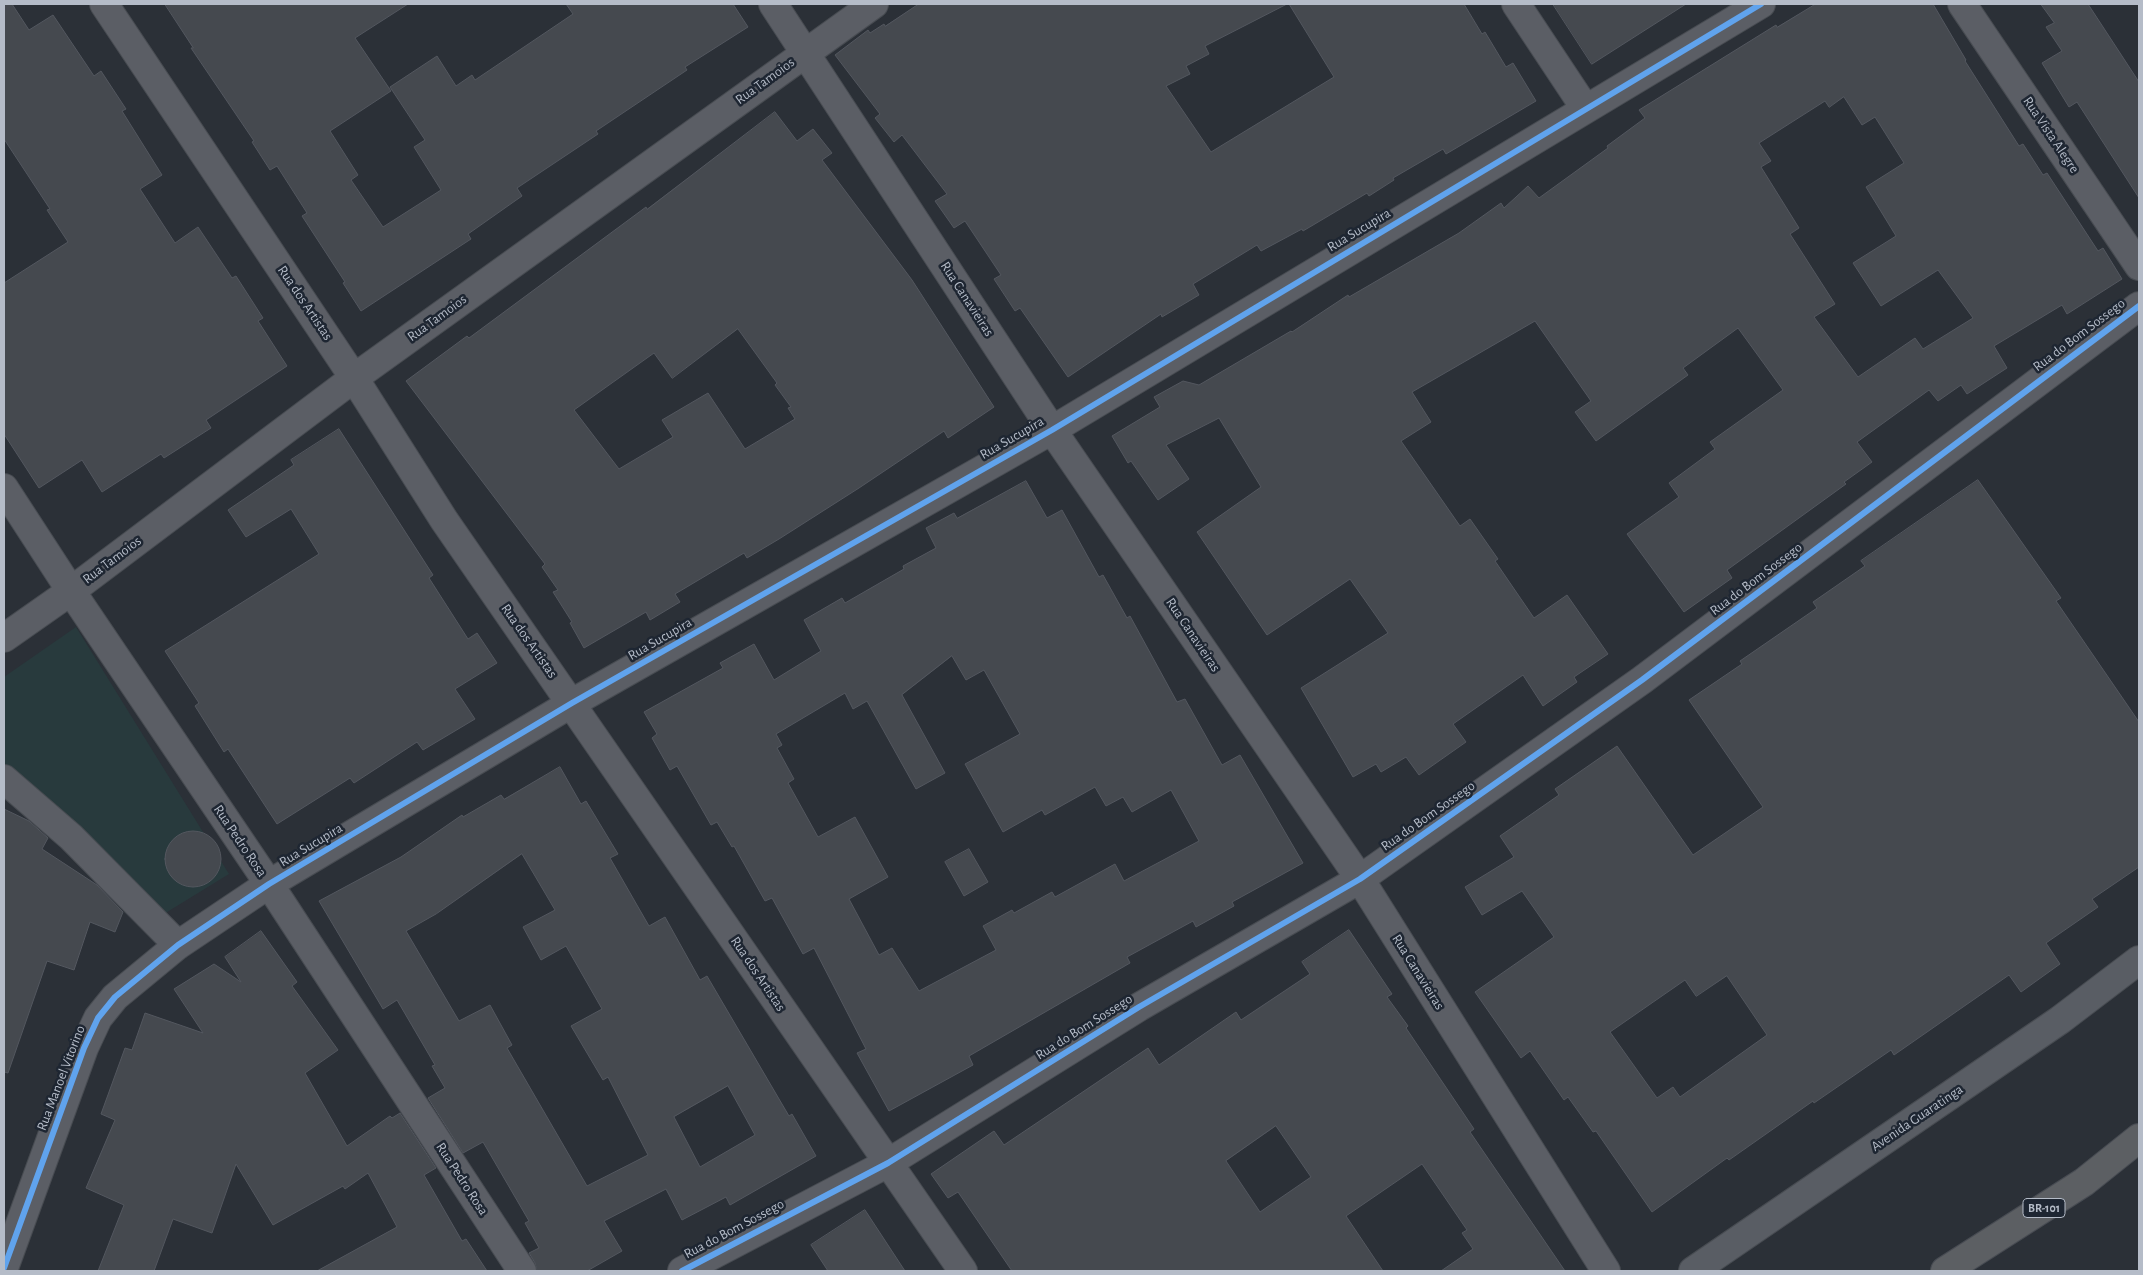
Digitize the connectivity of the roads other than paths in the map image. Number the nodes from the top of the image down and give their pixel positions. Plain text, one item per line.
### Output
1 (104, 4) edge
2 (773, 4) edge
3 (874, 4) edge
4 (1516, 4) edge
5 (1761, 4) edge
6 (1962, 4) edge
7 (805, 52) junction
8 (1585, 108) junction
9 (2139, 266) edge
10 (2139, 306) edge
11 (354, 378) junction
12 (1052, 430) junction
13 (4, 488) edge
14 (71, 591) junction
15 (4, 638) edge
16 (572, 703) junction
17 (4, 779) edge
18 (1360, 879) junction
19 (269, 884) junction
20 (178, 945) junction
21 (2139, 960) edge
22 (2139, 1138) edge
23 (888, 1163) junction
24 (4, 1268) edge
25 (522, 1271) edge
26 (682, 1271) edge
27 (963, 1271) edge
28 (1606, 1271) edge
29 (1693, 1271) edge
30 (1945, 1271) edge

1 - 11 street, Rua dos Artistas
2 - 7 street, Rua Canavieiras
3 - 7 street, Rua Tamoios
4 - 8 street
5 - 8 street, Rua Sucupira
6 - 9 street, Rua Vista Alegre
7 - 11 street, Rua Tamoios
7 - 12 street, Rua Canavieiras
8 - 12 street, Rua Sucupira
10 - 18 street, Rua do Bom Sossego
11 - 14 street, Rua Tamoios
11 - 16 street, Rua dos Artistas
12 - 16 street, Rua Sucupira
12 - 18 street, Rua Canavieiras
13 - 14 street, Rua Pedro Rosa
14 - 15 street, Rua Tamoios
14 - 19 street, Rua Pedro Rosa
16 - 19 street, Rua Sucupira
16 - 23 street, Rua dos Artistas
17 - 20 street
18 - 23 street, Rua do Bom Sossego
18 - 28 street, Rua Canavieiras
19 - 20 street, Rua Manoel Vitorino
19 - 25 street, Rua Pedro Rosa
20 - 24 street, Rua Manoel Vitorino
21 - 29 main road, Avenida Guaratinga
22 - 30 highway, BR-101
23 - 26 street, Rua do Bom Sossego
23 - 27 street, Rua dos Artistas

